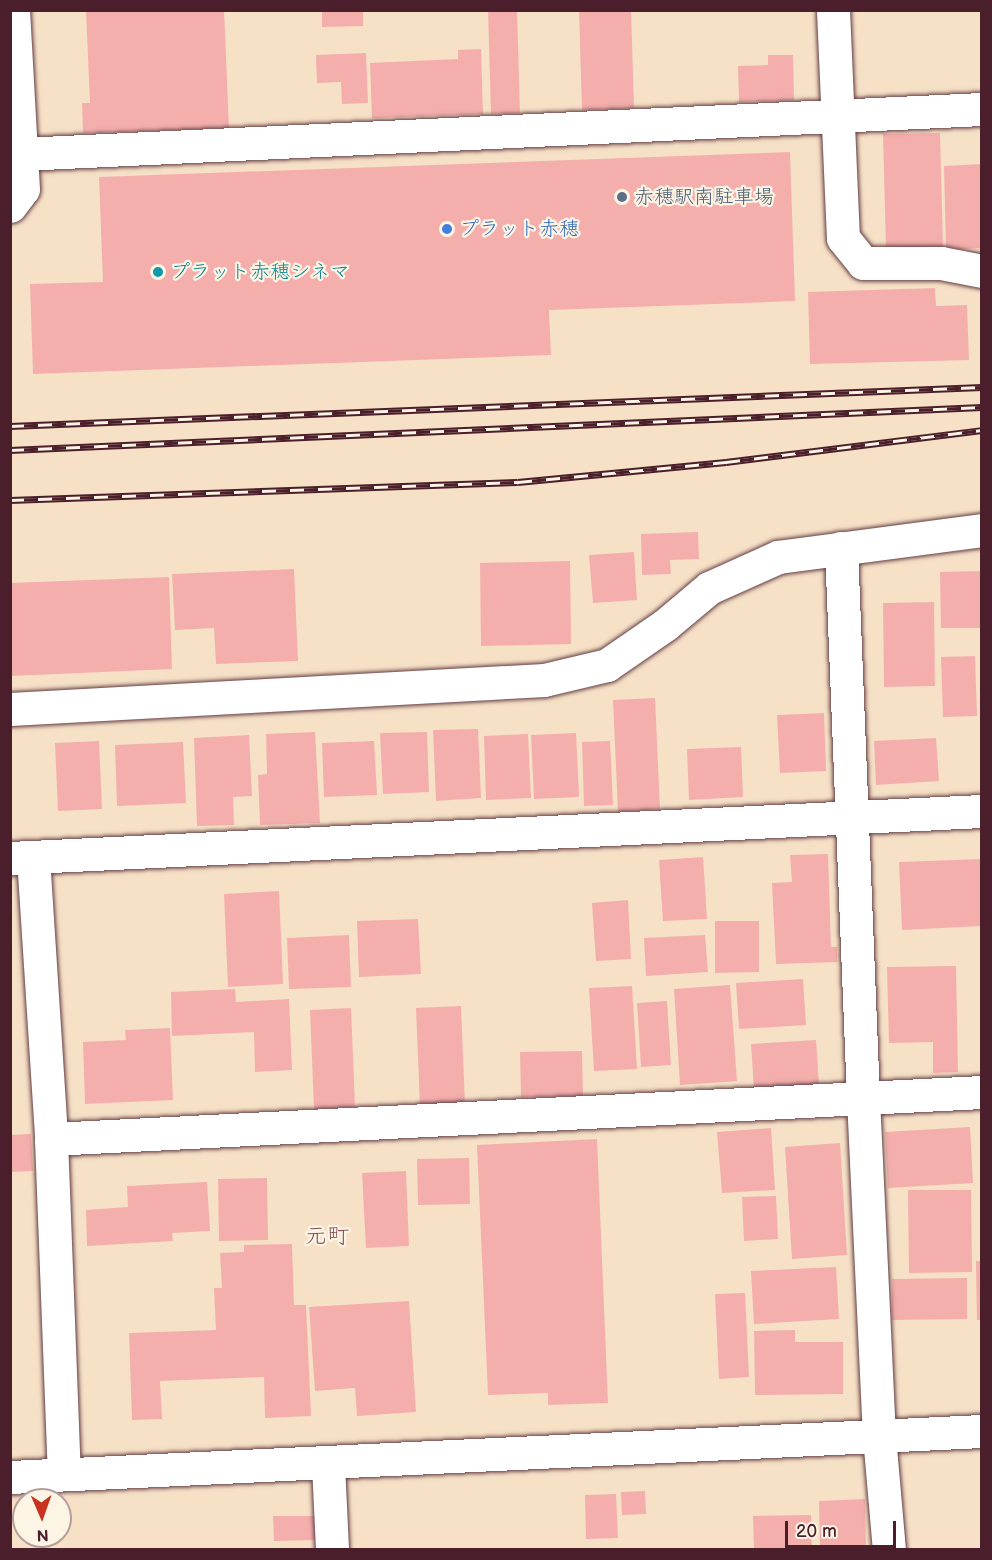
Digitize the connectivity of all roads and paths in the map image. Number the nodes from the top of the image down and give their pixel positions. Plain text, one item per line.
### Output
1 (13, 10) edge
2 (833, 10) edge
3 (981, 109) edge
4 (837, 116) junction
5 (21, 154) junction
6 (10, 206) edge
7 (981, 271) edge
8 (981, 530) edge
9 (841, 548) junction
10 (10, 709) edge
11 (981, 811) edge
12 (852, 818) junction
13 (22, 858) edge
14 (981, 1092) edge
15 (863, 1098) junction
16 (51, 1139) junction
17 (981, 1431) edge
18 (879, 1436) junction
19 (328, 1464) junction
20 (64, 1474) junction
21 (10, 1477) edge
22 (332, 1550) edge
23 (889, 1550) edge

1 - 5 street
2 - 4 street
3 - 4 street
4 - 5 street
4 - 7 street
5 - 6 street
8 - 9 street
9 - 10 street
9 - 12 street
11 - 12 street
12 - 13 street
12 - 15 street
13 - 16 street
14 - 15 street
15 - 16 street
15 - 18 street
16 - 20 street
17 - 18 street
18 - 19 street
18 - 23 street
19 - 20 street
19 - 22 street
20 - 21 street

